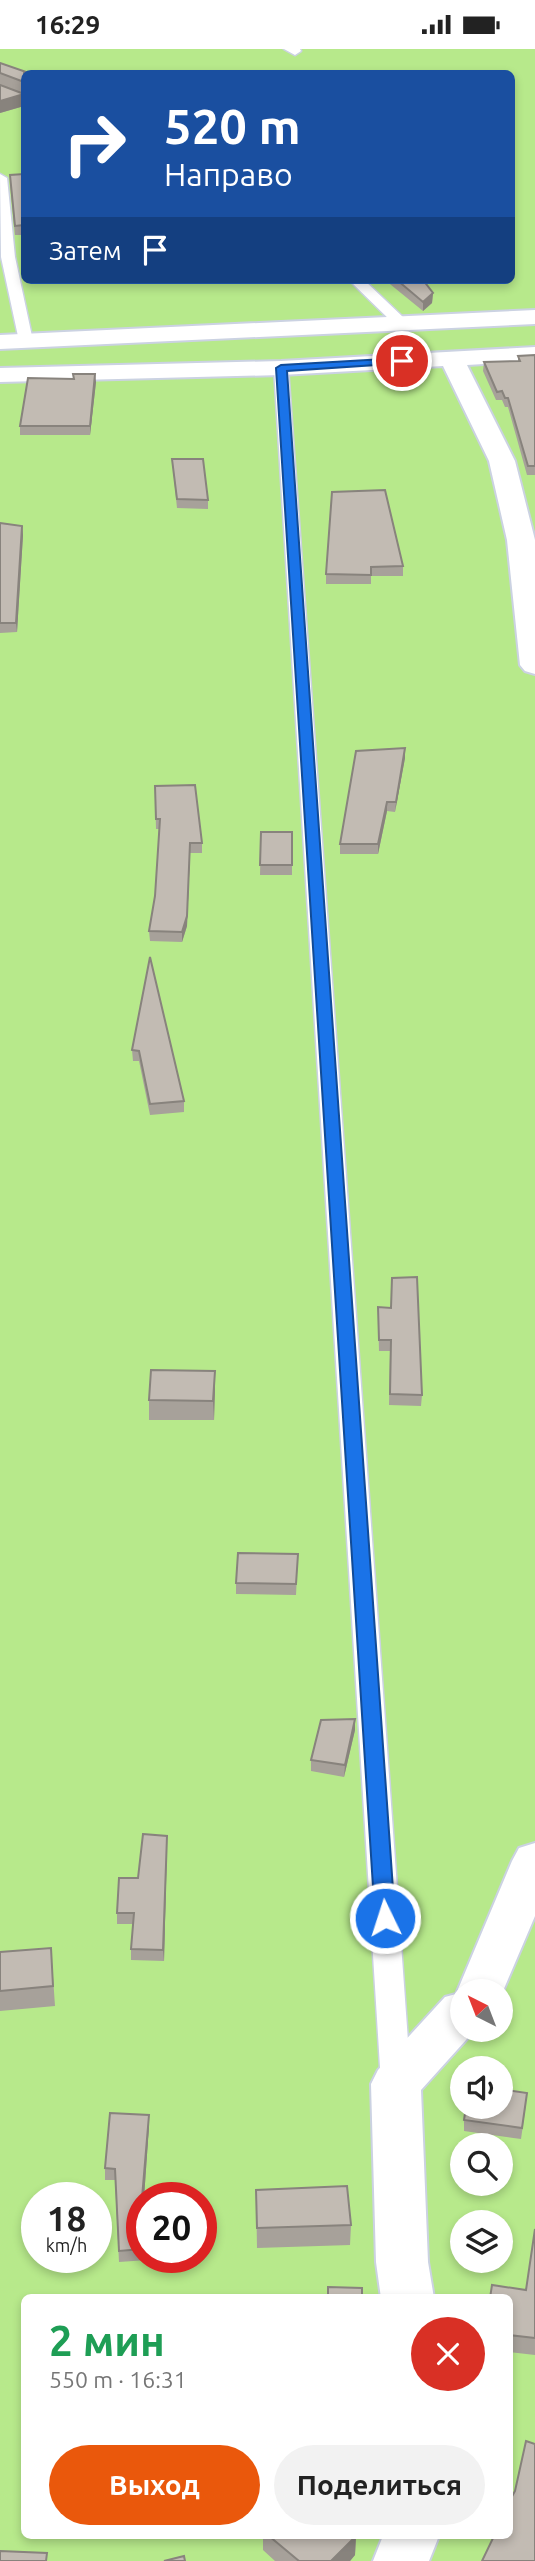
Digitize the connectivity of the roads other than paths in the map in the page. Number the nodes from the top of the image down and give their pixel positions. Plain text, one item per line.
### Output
1 (0, 178) edge
2 (360, 284) edge
3 (535, 317) edge
4 (398, 321) junction
5 (26, 341) junction
6 (0, 342) edge
7 (535, 354) edge
8 (451, 358) junction
9 (281, 368) junction
10 (0, 375) edge
11 (535, 665) edge
12 (535, 1861) edge
13 (484, 1979) edge
14 (450, 2024) edge
15 (396, 2084) junction
16 (407, 2294) edge
17 (410, 2539) edge
18 (401, 2561) edge

1 - 5 lane
2 - 4 lane
3 - 4 street
4 - 5 street
5 - 6 street
7 - 8 street
8 - 9 street
8 - 11 street
9 - 10 street
9 - 15 lane
12 - 13 street
14 - 15 street
15 - 16 street
17 - 18 street

